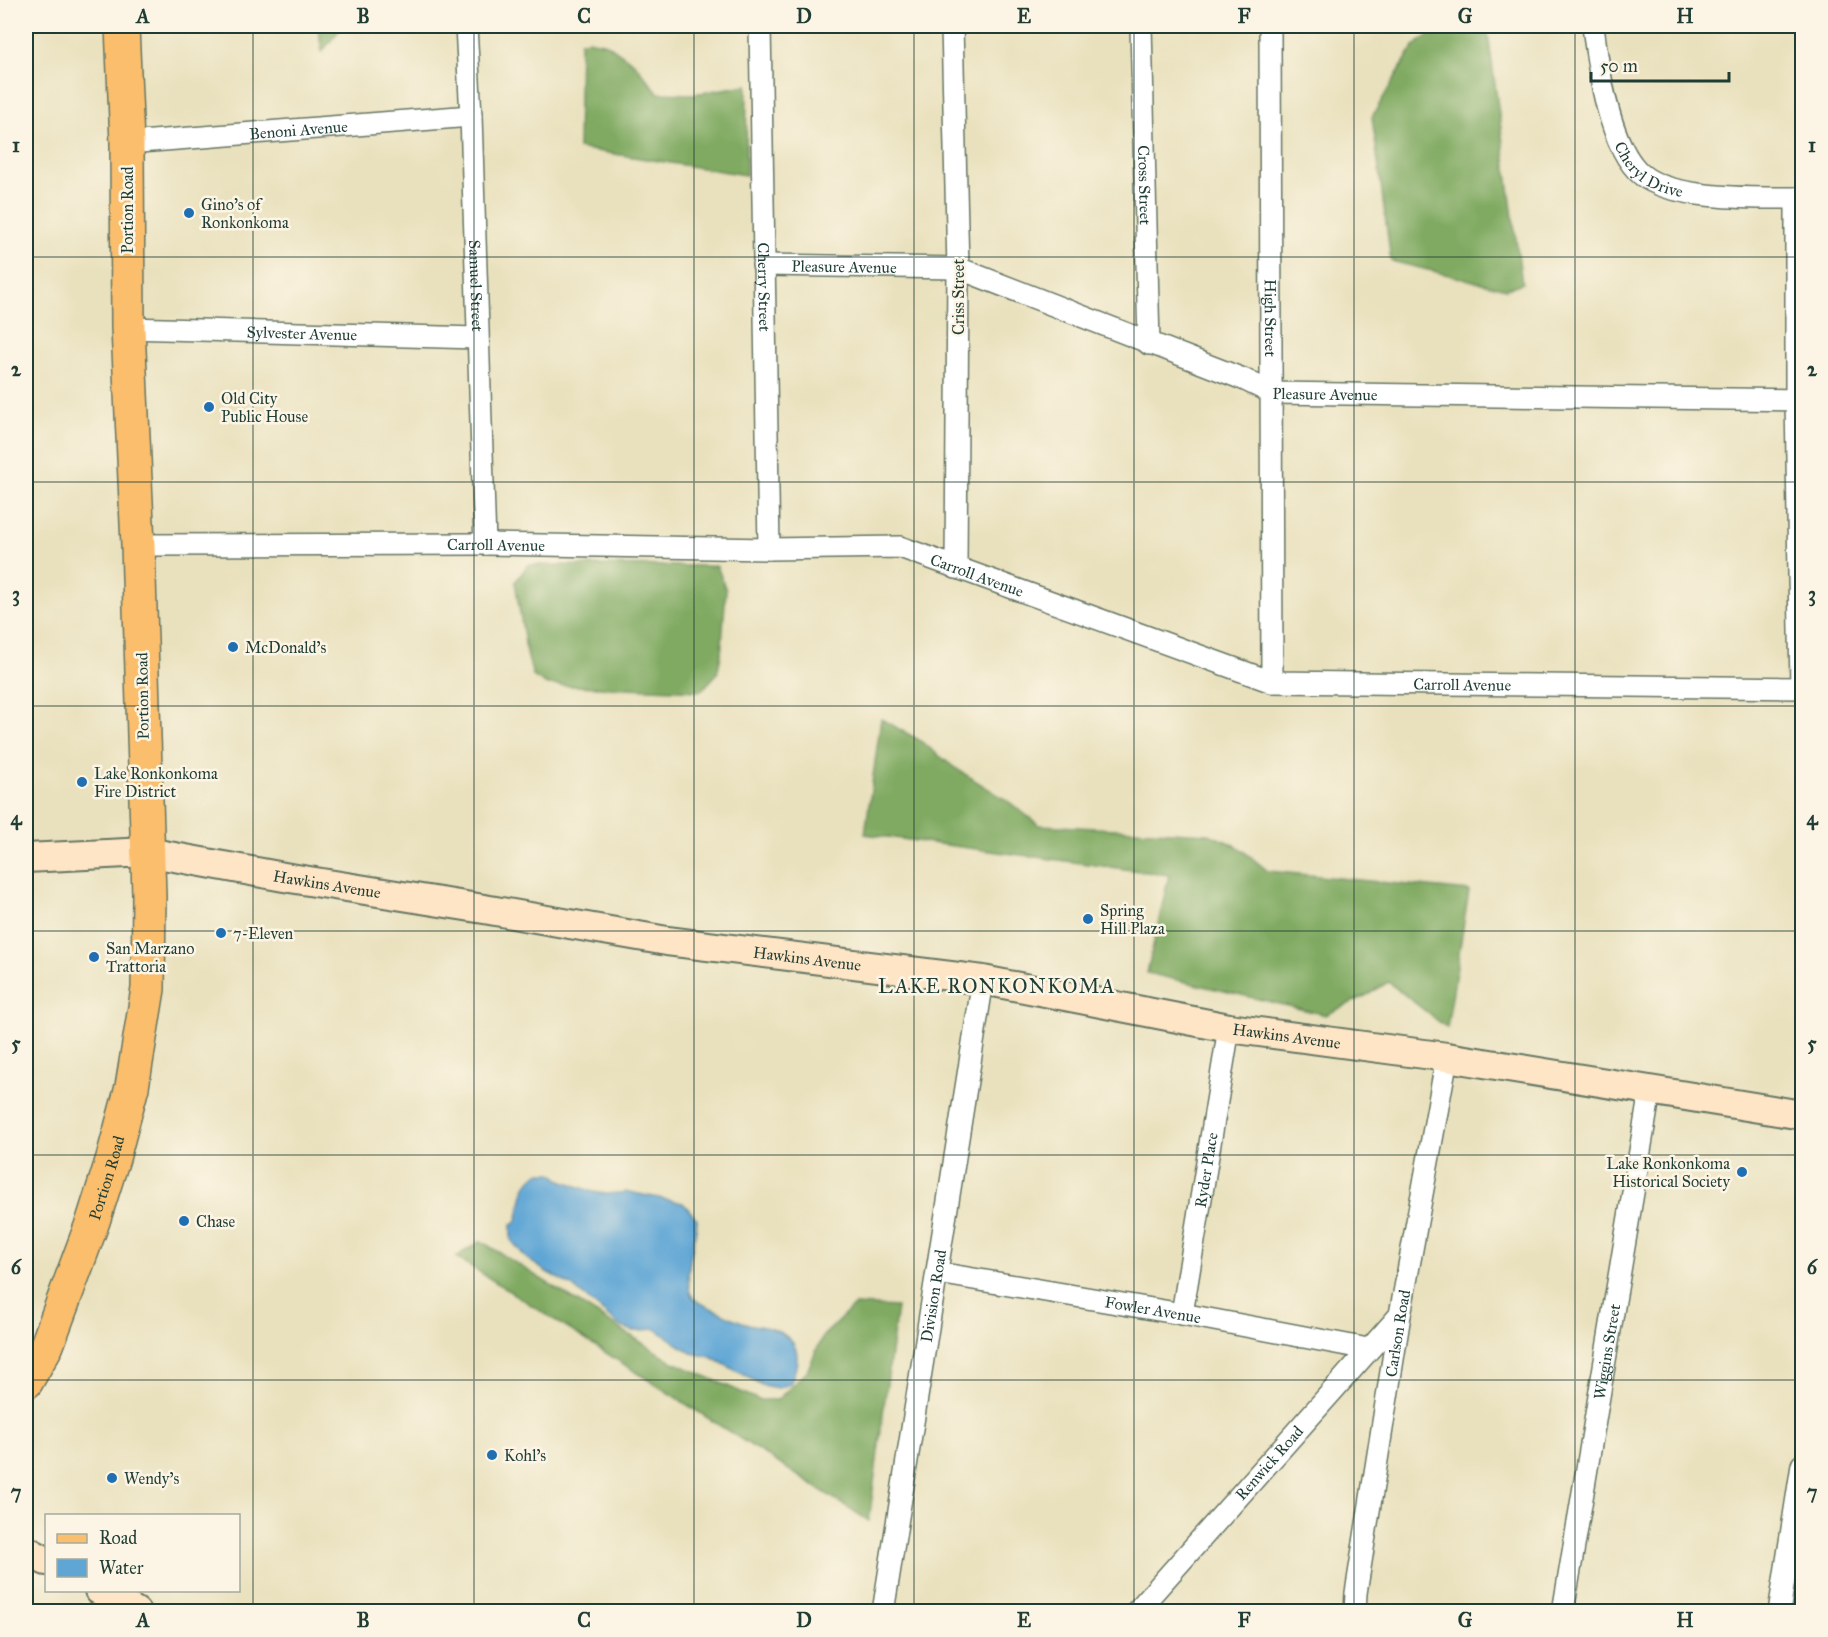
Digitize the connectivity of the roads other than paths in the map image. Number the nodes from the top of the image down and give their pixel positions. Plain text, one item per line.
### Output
1 (122, 26) edge
2 (466, 26) edge
3 (760, 26) edge
4 (952, 26) edge
5 (1142, 26) edge
6 (1270, 26) edge
7 (1593, 26) edge
8 (471, 116) junction
9 (127, 142) junction
10 (1799, 198) edge
11 (763, 265) junction
12 (958, 268) junction
13 (128, 328) junction
14 (477, 338) junction
15 (1149, 344) junction
16 (1272, 393) junction
17 (1799, 400) edge
18 (485, 544) junction
19 (138, 545) junction
20 (769, 549) junction
21 (956, 568) junction
22 (1801, 573) edge
23 (1272, 682) junction
24 (1802, 688) edge
25 (147, 852) junction
26 (26, 858) edge
27 (983, 980) junction
28 (1229, 1028) junction
29 (1447, 1057) junction
30 (1650, 1090) junction
31 (1803, 1115) edge
32 (938, 1273) junction
33 (1182, 1314) junction
34 (1400, 1315) junction
35 (1368, 1349) junction
36 (26, 1382) edge
37 (1803, 1465) edge
38 (26, 1550) edge
39 (45, 1560) edge
40 (103, 1592) edge
41 (136, 1611) edge
42 (883, 1611) edge
43 (1136, 1611) edge
44 (1355, 1611) edge
45 (1563, 1611) edge
46 (1779, 1611) edge

1 - 9 main road, Portion Road
2 - 8 street, Samuel Street
3 - 11 street, Cherry Street
4 - 12 street, Criss Street
5 - 15 street, Cross Street
6 - 16 street, High Street
7 - 10 street, Cheryl Drive
8 - 9 street, Benoni Avenue
8 - 14 street, Samuel Street
9 - 13 main road, Portion Road
10 - 17 street
11 - 12 street, Pleasure Avenue
11 - 20 street, Cherry Street
12 - 15 street, Pleasure Avenue
12 - 21 street, Criss Street
13 - 14 street, Sylvester Avenue
13 - 19 main road, Portion Road
14 - 18 street, Samuel Street
15 - 16 street, Pleasure Avenue
16 - 17 street, Pleasure Avenue
16 - 23 street, High Street
17 - 22 street
18 - 19 street, Carroll Avenue
18 - 20 street, Carroll Avenue
19 - 25 main road, Portion Road
20 - 21 street, Carroll Avenue
21 - 23 street, Carroll Avenue
22 - 24 street
23 - 24 street, Carroll Avenue
25 - 26 street, Hawkins Avenue
25 - 27 street, Hawkins Avenue
25 - 36 main road, Portion Road
27 - 28 street, Hawkins Avenue
27 - 32 street, Division Road
28 - 29 street, Hawkins Avenue
28 - 33 street, Ryder Place
29 - 30 street, Hawkins Avenue
29 - 34 street, Carlson Road
30 - 31 street, Hawkins Avenue
30 - 45 street, Wiggins Street
32 - 33 street, Fowler Avenue
32 - 42 street, Division Road
33 - 35 street, Fowler Avenue
34 - 35 street, Renwick Road
34 - 44 street, Carlson Road
35 - 43 street, Renwick Road
37 - 46 street
38 - 39 street
40 - 41 street

